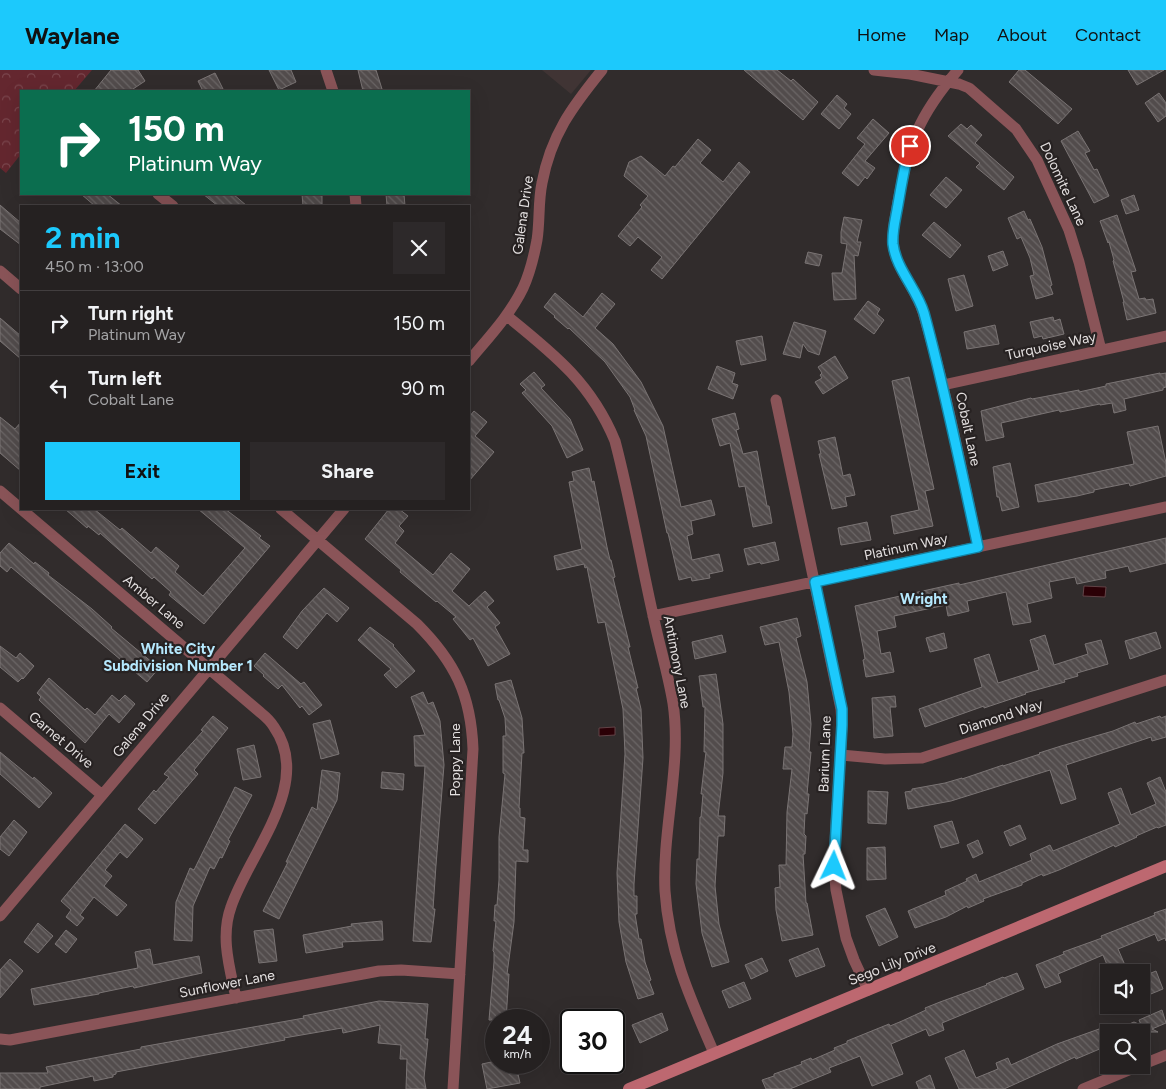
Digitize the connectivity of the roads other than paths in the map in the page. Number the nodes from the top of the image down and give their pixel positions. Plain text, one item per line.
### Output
1 (326, 70) edge
2 (602, 70) edge
3 (874, 70) edge
4 (958, 70) edge
5 (948, 82) junction
6 (333, 90) edge
7 (159, 195) edge
8 (172, 205) edge
9 (0, 271) edge
10 (20, 288) edge
11 (507, 316) junction
12 (1166, 336) edge
13 (1101, 350) junction
14 (470, 360) edge
15 (943, 385) junction
16 (776, 400) dead end
17 (0, 491) edge
18 (1166, 507) edge
19 (20, 508) edge
20 (22, 510) edge
21 (282, 510) edge
22 (343, 510) edge
23 (318, 540) junction
24 (978, 547) junction
25 (815, 582) junction
26 (653, 616) junction
27 (209, 668) junction
28 (1166, 680) edge
29 (0, 708) edge
30 (841, 755) junction
31 (102, 795) junction
32 (1166, 866) edge
33 (0, 916) edge
34 (460, 974) junction
35 (868, 990) junction
36 (236, 998) junction
37 (0, 1039) edge
38 (714, 1053) junction
39 (1166, 1054) edge
40 (1150, 1061) edge
41 (1119, 1074) edge
42 (453, 1089) edge
43 (628, 1089) edge
44 (1083, 1089) edge

1 - 6 street
2 - 11 street, Galena Drive
3 - 5 street, Dolomite Lane
4 - 5 street, Cobalt Lane
5 - 13 street, Dolomite Lane
5 - 15 street, Cobalt Lane
7 - 8 street
9 - 10 street
11 - 14 street, Galena Drive
11 - 26 street, Antimony Lane
12 - 13 street, Turquoise Way
13 - 15 street, Turquoise Way
15 - 24 street, Cobalt Lane
16 - 25 street, Barium Lane
17 - 19 street, Amber Lane
18 - 24 street, Platinum Way
20 - 27 street, Amber Lane
21 - 23 street, Poppy Lane
22 - 23 street, Galena Drive
23 - 27 street, Galena Drive
23 - 34 street, Poppy Lane
24 - 25 street, Platinum Way
25 - 26 street, Platinum Way
25 - 30 street, Barium Lane
26 - 38 street, Antimony Lane
27 - 31 street, Galena Drive
27 - 36 street, Amber Lane
28 - 30 street, Diamond Way
29 - 31 street, Garnet Drive
30 - 35 street, Barium Lane
31 - 33 street, Galena Drive
32 - 35 main road, Sego Lily Drive
34 - 36 street, Sunflower Lane
34 - 42 street, Poppy Lane
35 - 38 main road, Sego Lily Drive
36 - 37 street, Sunflower Lane
38 - 43 main road, Sego Lily Drive
39 - 40 street
41 - 44 street

